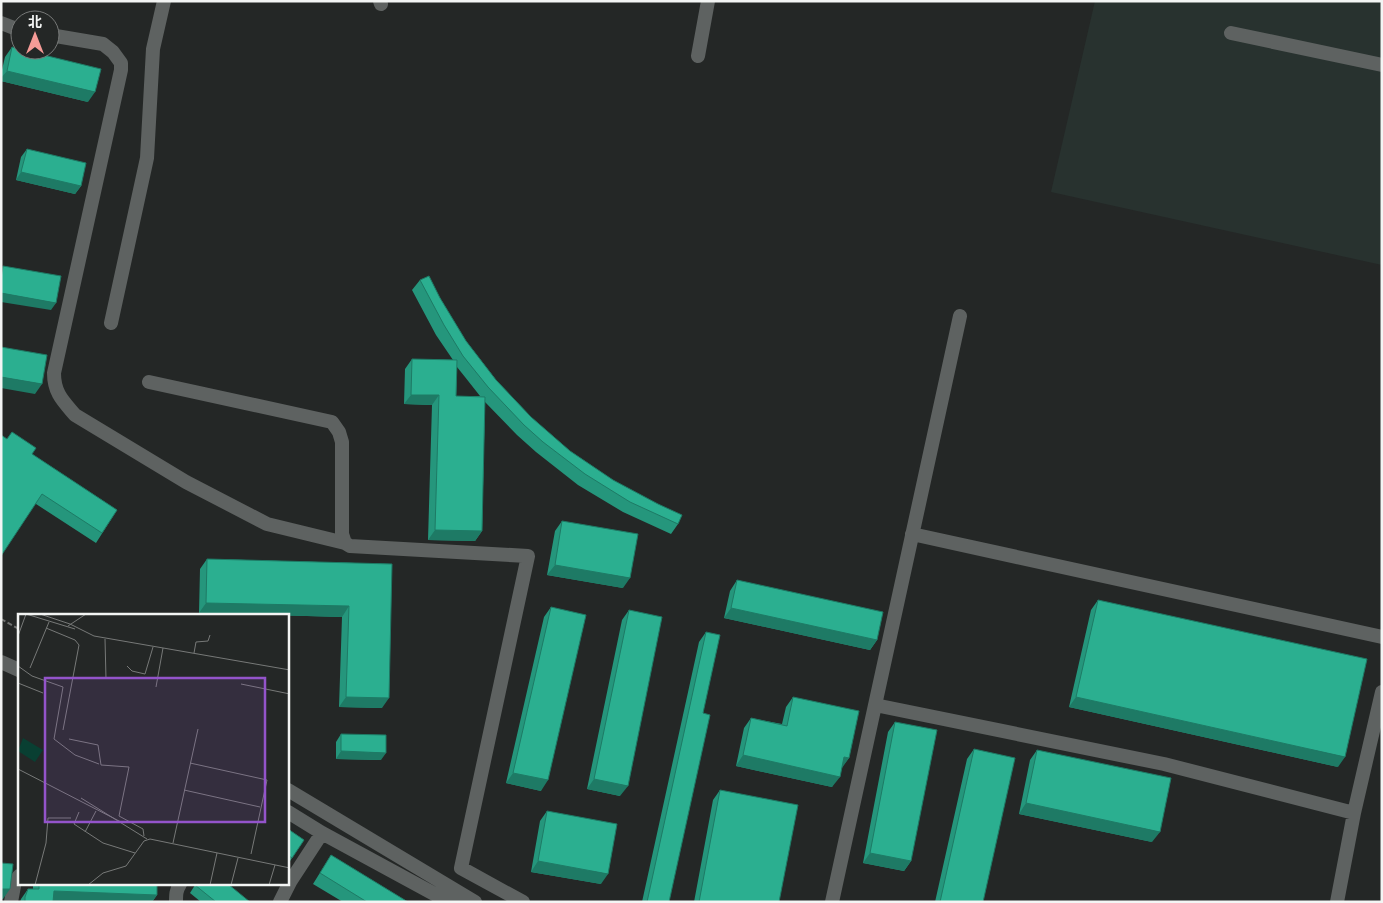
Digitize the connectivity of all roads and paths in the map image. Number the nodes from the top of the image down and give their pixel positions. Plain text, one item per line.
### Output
1 (164, 1) edge
2 (708, 1) edge
3 (1231, 33) dead end
4 (60, 37) edge
5 (698, 56) dead end
6 (1382, 66) edge
7 (960, 316) dead end
8 (111, 323) dead end
9 (149, 382) dead end
10 (912, 534) junction
11 (345, 543) junction
12 (1, 619) edge
13 (18, 628) edge
14 (1382, 637) edge
15 (1, 662) edge
16 (18, 670) edge
17 (1382, 692) edge
18 (875, 705) junction
19 (289, 791) edge
20 (289, 813) edge
21 (1354, 813) junction
22 (322, 833) junction
23 (18, 877) edge
24 (289, 884) edge
25 (179, 886) edge
26 (288, 886) edge
27 (11, 902) edge
28 (176, 902) edge
29 (280, 902) edge
30 (465, 902) edge
31 (475, 902) edge
32 (523, 902) edge
33 (832, 902) edge
34 (1338, 902) edge

1 - 8 street
2 - 5 street
3 - 6 street
4 - 11 street
7 - 10 street
9 - 11 street
10 - 14 street
10 - 18 street
11 - 32 street
12 - 13 path
15 - 16 street
17 - 21 street
18 - 21 street
18 - 33 street
19 - 31 street
20 - 22 street
21 - 34 street
22 - 24 street
22 - 30 street
23 - 27 street
25 - 28 street
26 - 29 street

